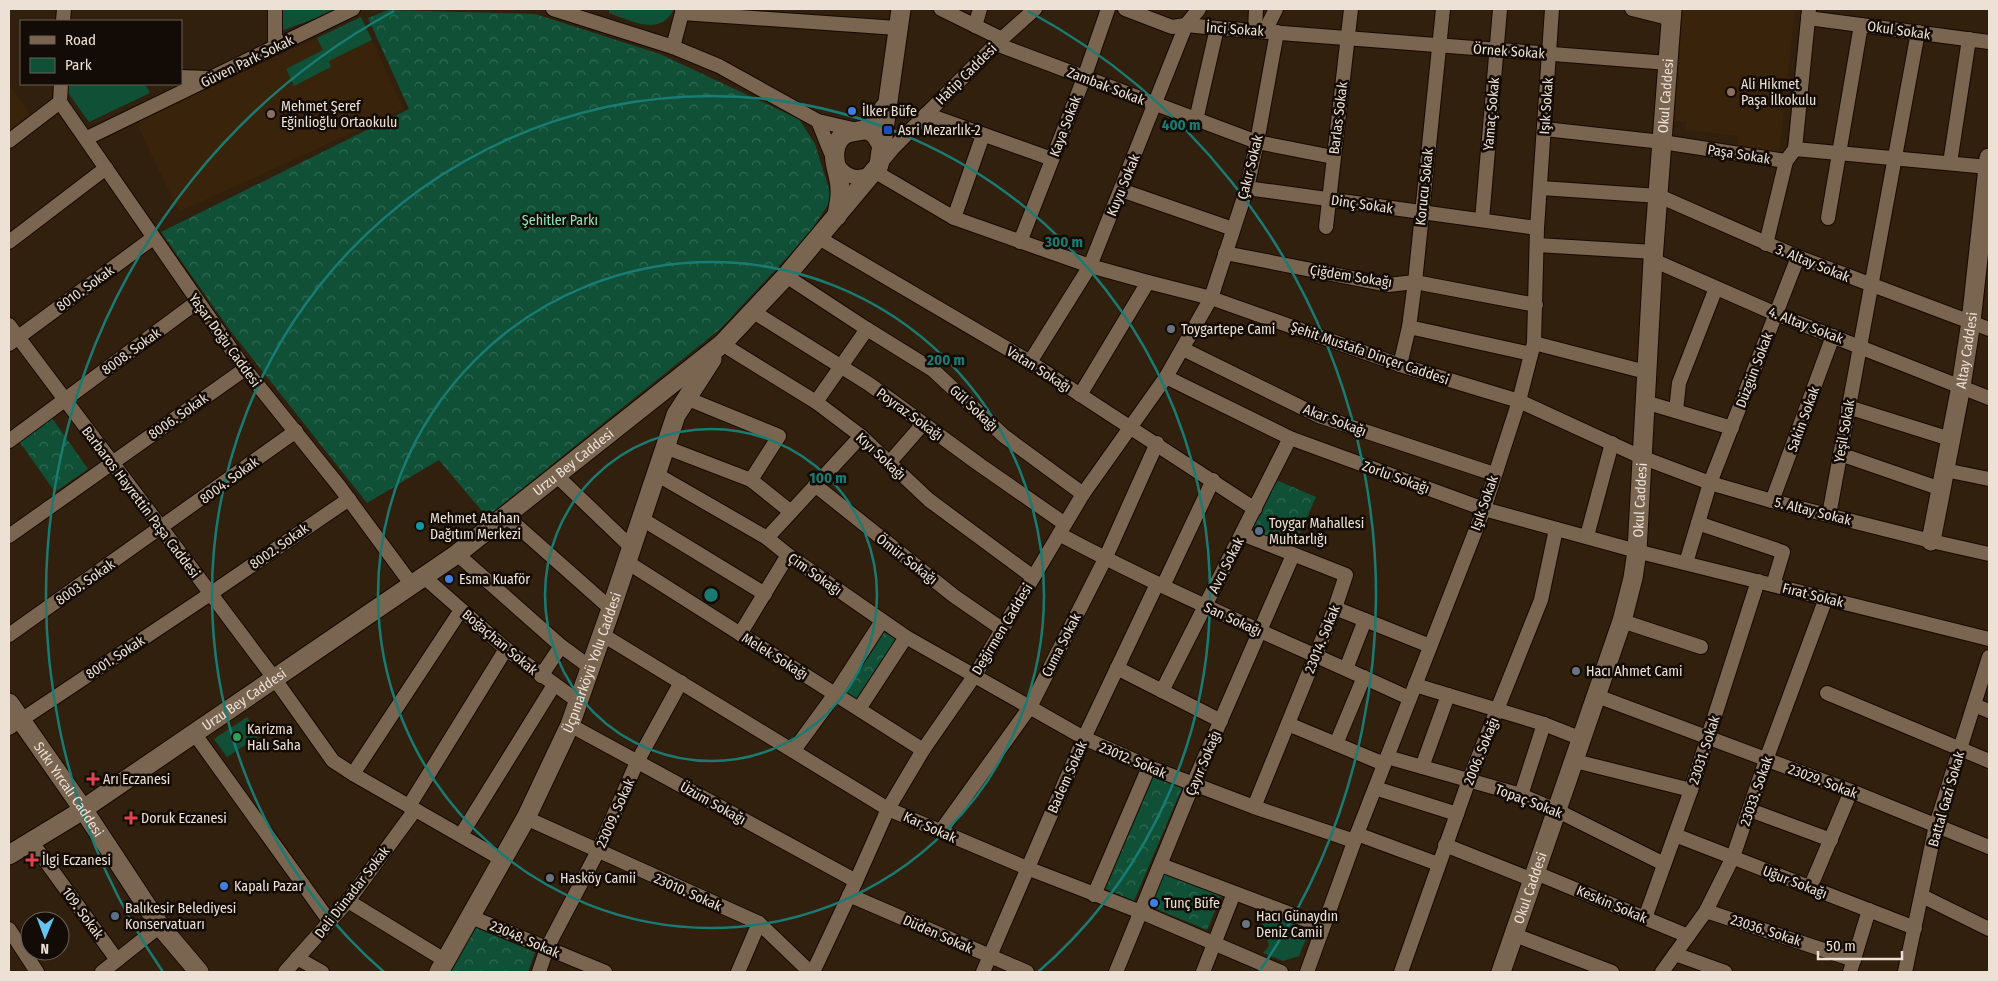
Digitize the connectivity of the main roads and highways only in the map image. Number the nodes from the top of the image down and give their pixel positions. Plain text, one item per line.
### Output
1 (901, 9) edge
2 (1672, 14) edge
3 (887, 102) junction
4 (1989, 163) edge
5 (838, 216) junction
6 (722, 344) junction
7 (1931, 541) road end
8 (9, 703) edge
9 (15, 724) edge
10 (83, 809) junction
11 (9, 855) edge
12 (442, 967) edge
13 (199, 972) edge
14 (1502, 972) edge

1 - 3 main road
2 - 14 main road, Okul Caddesi
3 - 5 main road, Urzu Bey Caddesi
3 - 5 main road
4 - 7 main road, Altay Caddesi
5 - 6 main road, Urzu Bey Caddesi
6 - 10 main road, Urzu Bey Caddesi
6 - 12 main road, Üçpınarköyü Yolu Caddesi
8 - 9 main road, Sıtkı Yırcalı Caddesi
9 - 10 main road, Sıtkı Yırcalı Caddesi
10 - 11 main road, Urzu Bey Caddesi
10 - 13 main road, Sıtkı Yırcalı Caddesi

